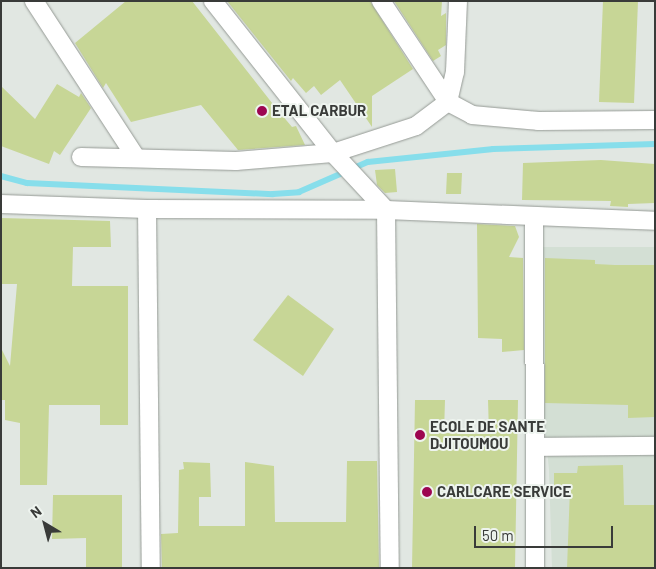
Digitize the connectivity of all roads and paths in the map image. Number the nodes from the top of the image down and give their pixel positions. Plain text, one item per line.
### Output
1 (34, 1) edge
2 (212, 1) edge
3 (382, 1) edge
4 (458, 1) edge
5 (448, 102) junction
6 (655, 120) edge
7 (333, 153) junction
8 (134, 156) junction
9 (81, 157) dead end
10 (1, 204) edge
11 (382, 206) junction
12 (147, 209) junction
13 (534, 217) junction
14 (655, 221) edge
15 (655, 446) edge
16 (535, 447) junction
17 (151, 568) edge
18 (390, 568) edge
19 (535, 568) edge

1 - 8 street
2 - 7 street
3 - 5 street
4 - 5 street
5 - 6 street
5 - 7 street
7 - 8 street
7 - 11 street
8 - 9 street
10 - 12 street
11 - 12 street
11 - 13 street
11 - 18 street
12 - 17 street
13 - 14 street
13 - 16 street
15 - 16 street
16 - 19 street

